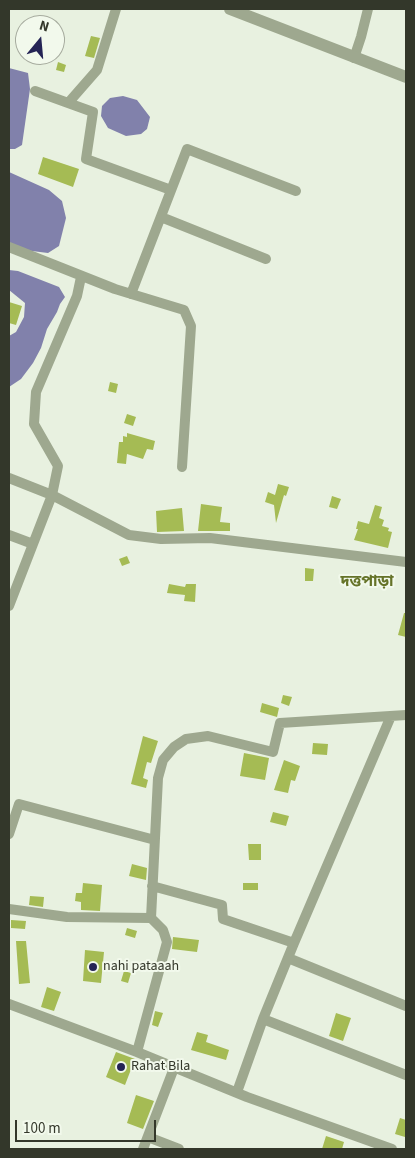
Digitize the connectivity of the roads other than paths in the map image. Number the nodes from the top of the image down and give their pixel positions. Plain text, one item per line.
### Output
1 (116, 9) edge
2 (230, 9) edge
3 (368, 9) edge
4 (354, 58) junction
5 (406, 77) edge
6 (35, 91) dead end
7 (69, 102) junction
8 (171, 190) junction
9 (296, 191) dead end
10 (160, 217) junction
11 (9, 248) edge
12 (266, 259) dead end
13 (81, 276) junction
14 (131, 294) junction
15 (182, 467) dead end
16 (9, 478) edge
17 (52, 494) junction
18 (9, 535) edge
19 (33, 544) junction
20 (406, 562) edge
21 (9, 606) edge
22 (406, 715) edge
23 (390, 716) junction
24 (9, 834) edge
25 (155, 840) junction
26 (152, 886) junction
27 (9, 909) edge
28 (151, 918) junction
29 (294, 943) junction
30 (288, 958) junction
31 (9, 1004) edge
32 (406, 1006) edge
33 (263, 1019) junction
34 (137, 1052) junction
35 (174, 1068) junction
36 (406, 1075) edge
37 (237, 1092) junction
38 (148, 1137) junction
39 (143, 1149) edge
40 (179, 1149) edge
41 (392, 1149) edge

1 - 7 street
2 - 4 street
3 - 4 street
4 - 5 street
6 - 7 street
7 - 8 street
8 - 9 street
8 - 10 street
10 - 12 street
10 - 14 street
11 - 13 street
13 - 14 street
13 - 17 street
14 - 15 street
16 - 17 street
17 - 19 street
17 - 20 street
18 - 19 street
19 - 21 street
22 - 23 street
23 - 25 street
23 - 29 street
24 - 25 street
25 - 26 street
26 - 28 street
26 - 29 street
27 - 28 street
28 - 34 street
29 - 30 street
30 - 32 street
30 - 33 street
31 - 34 street
33 - 36 street
33 - 37 street
34 - 35 street
35 - 37 street
35 - 38 street
37 - 41 street
38 - 39 street
38 - 40 street

